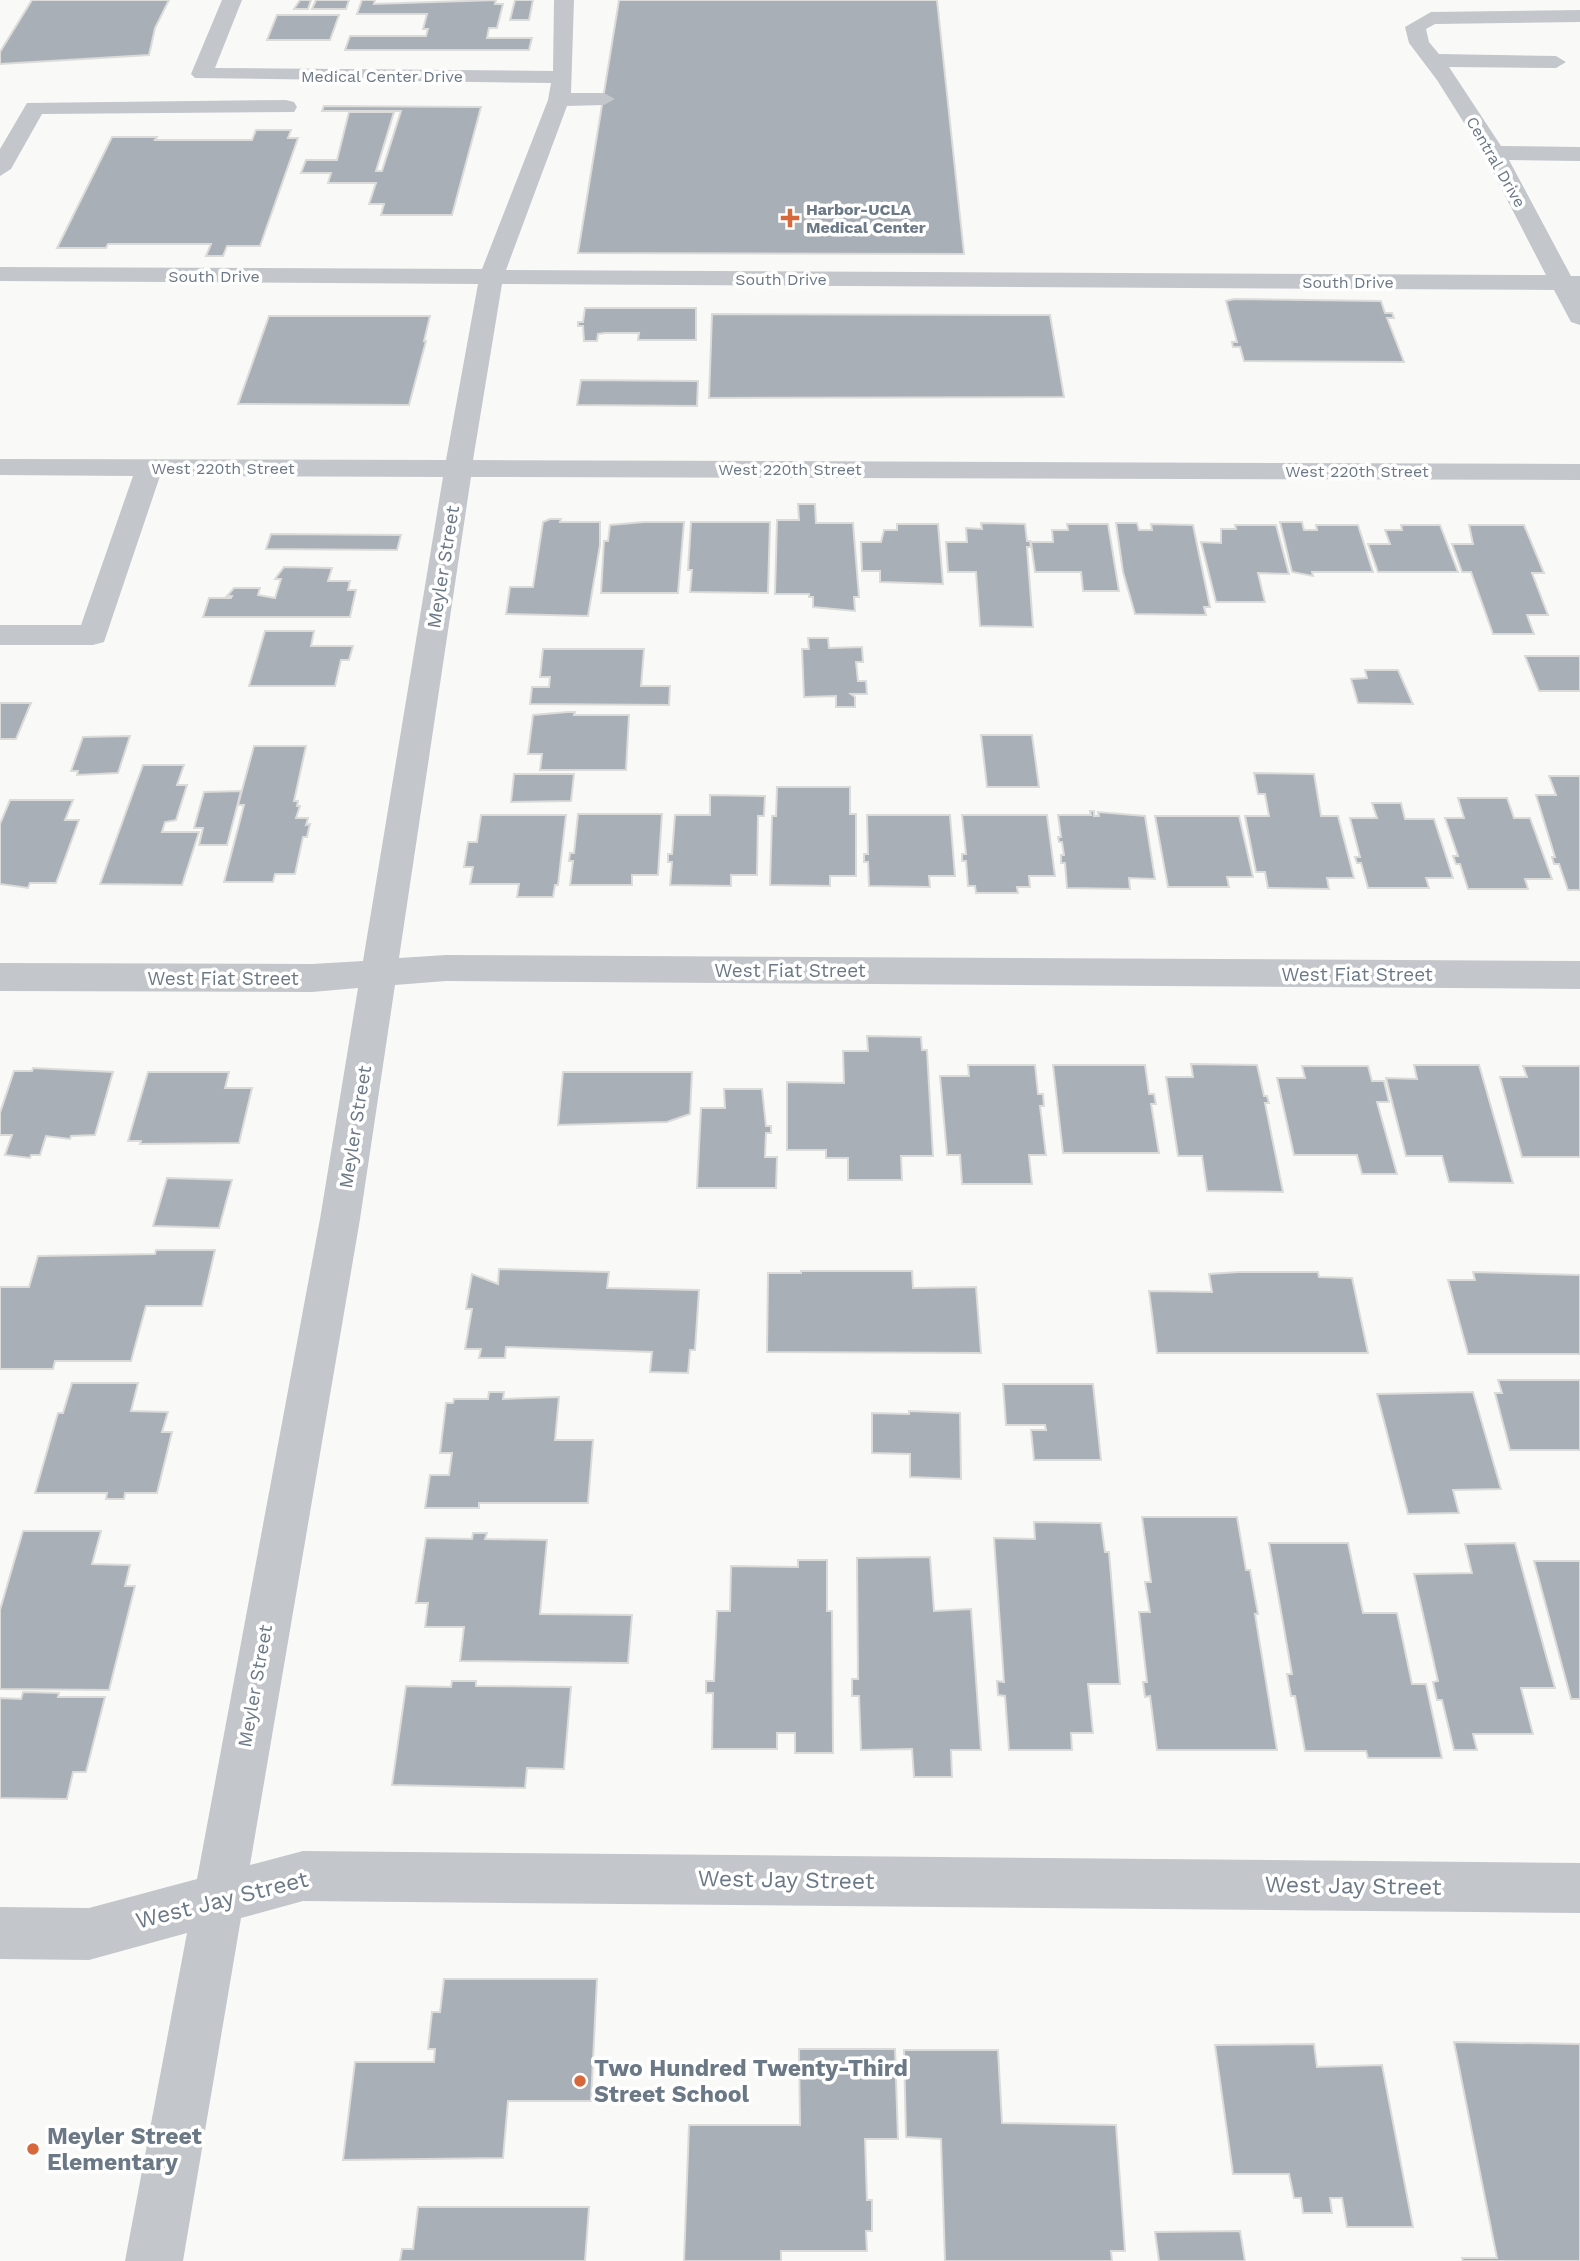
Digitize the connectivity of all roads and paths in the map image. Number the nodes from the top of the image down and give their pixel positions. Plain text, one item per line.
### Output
1 (232, 0) edge
2 (564, 0) edge
3 (1580, 16) edge
4 (1431, 60) junction
5 (1556, 62) dead end
6 (561, 89) junction
7 (604, 99) dead end
8 (286, 107) dead end
9 (1494, 153) junction
10 (1580, 154) edge
11 (0, 169) edge
12 (0, 274) edge
13 (491, 278) junction
14 (1571, 283) edge
15 (1580, 317) edge
16 (0, 467) edge
17 (149, 468) junction
18 (458, 468) junction
19 (1580, 472) edge
20 (0, 635) edge
21 (380, 972) junction
22 (1580, 975) edge
23 (0, 977) edge
24 (1580, 1888) edge
25 (217, 1898) junction
26 (0, 1933) edge
27 (154, 2261) edge

1 - 6 street, Medical Center Drive
2 - 6 street, Meyler Street
3 - 4 street, Central Drive
4 - 5 street
4 - 9 street, Central Drive
6 - 7 street, Medical Center Drive
6 - 13 street, Meyler Street
8 - 11 street
9 - 10 street
9 - 14 street, Central Drive
12 - 13 street, South Drive
13 - 14 street, South Drive
13 - 18 street, Meyler Street
14 - 15 street, Central Drive
16 - 17 street, West 220th Street
17 - 18 street, West 220th Street
17 - 20 street
18 - 19 street, West 220th Street
18 - 21 street, Meyler Street
21 - 22 street, West Fiat Street
21 - 23 street, West Fiat Street
21 - 25 street, Meyler Street
24 - 25 street, West Jay Street
25 - 26 street, West Jay Street
25 - 27 street, Meyler Street

